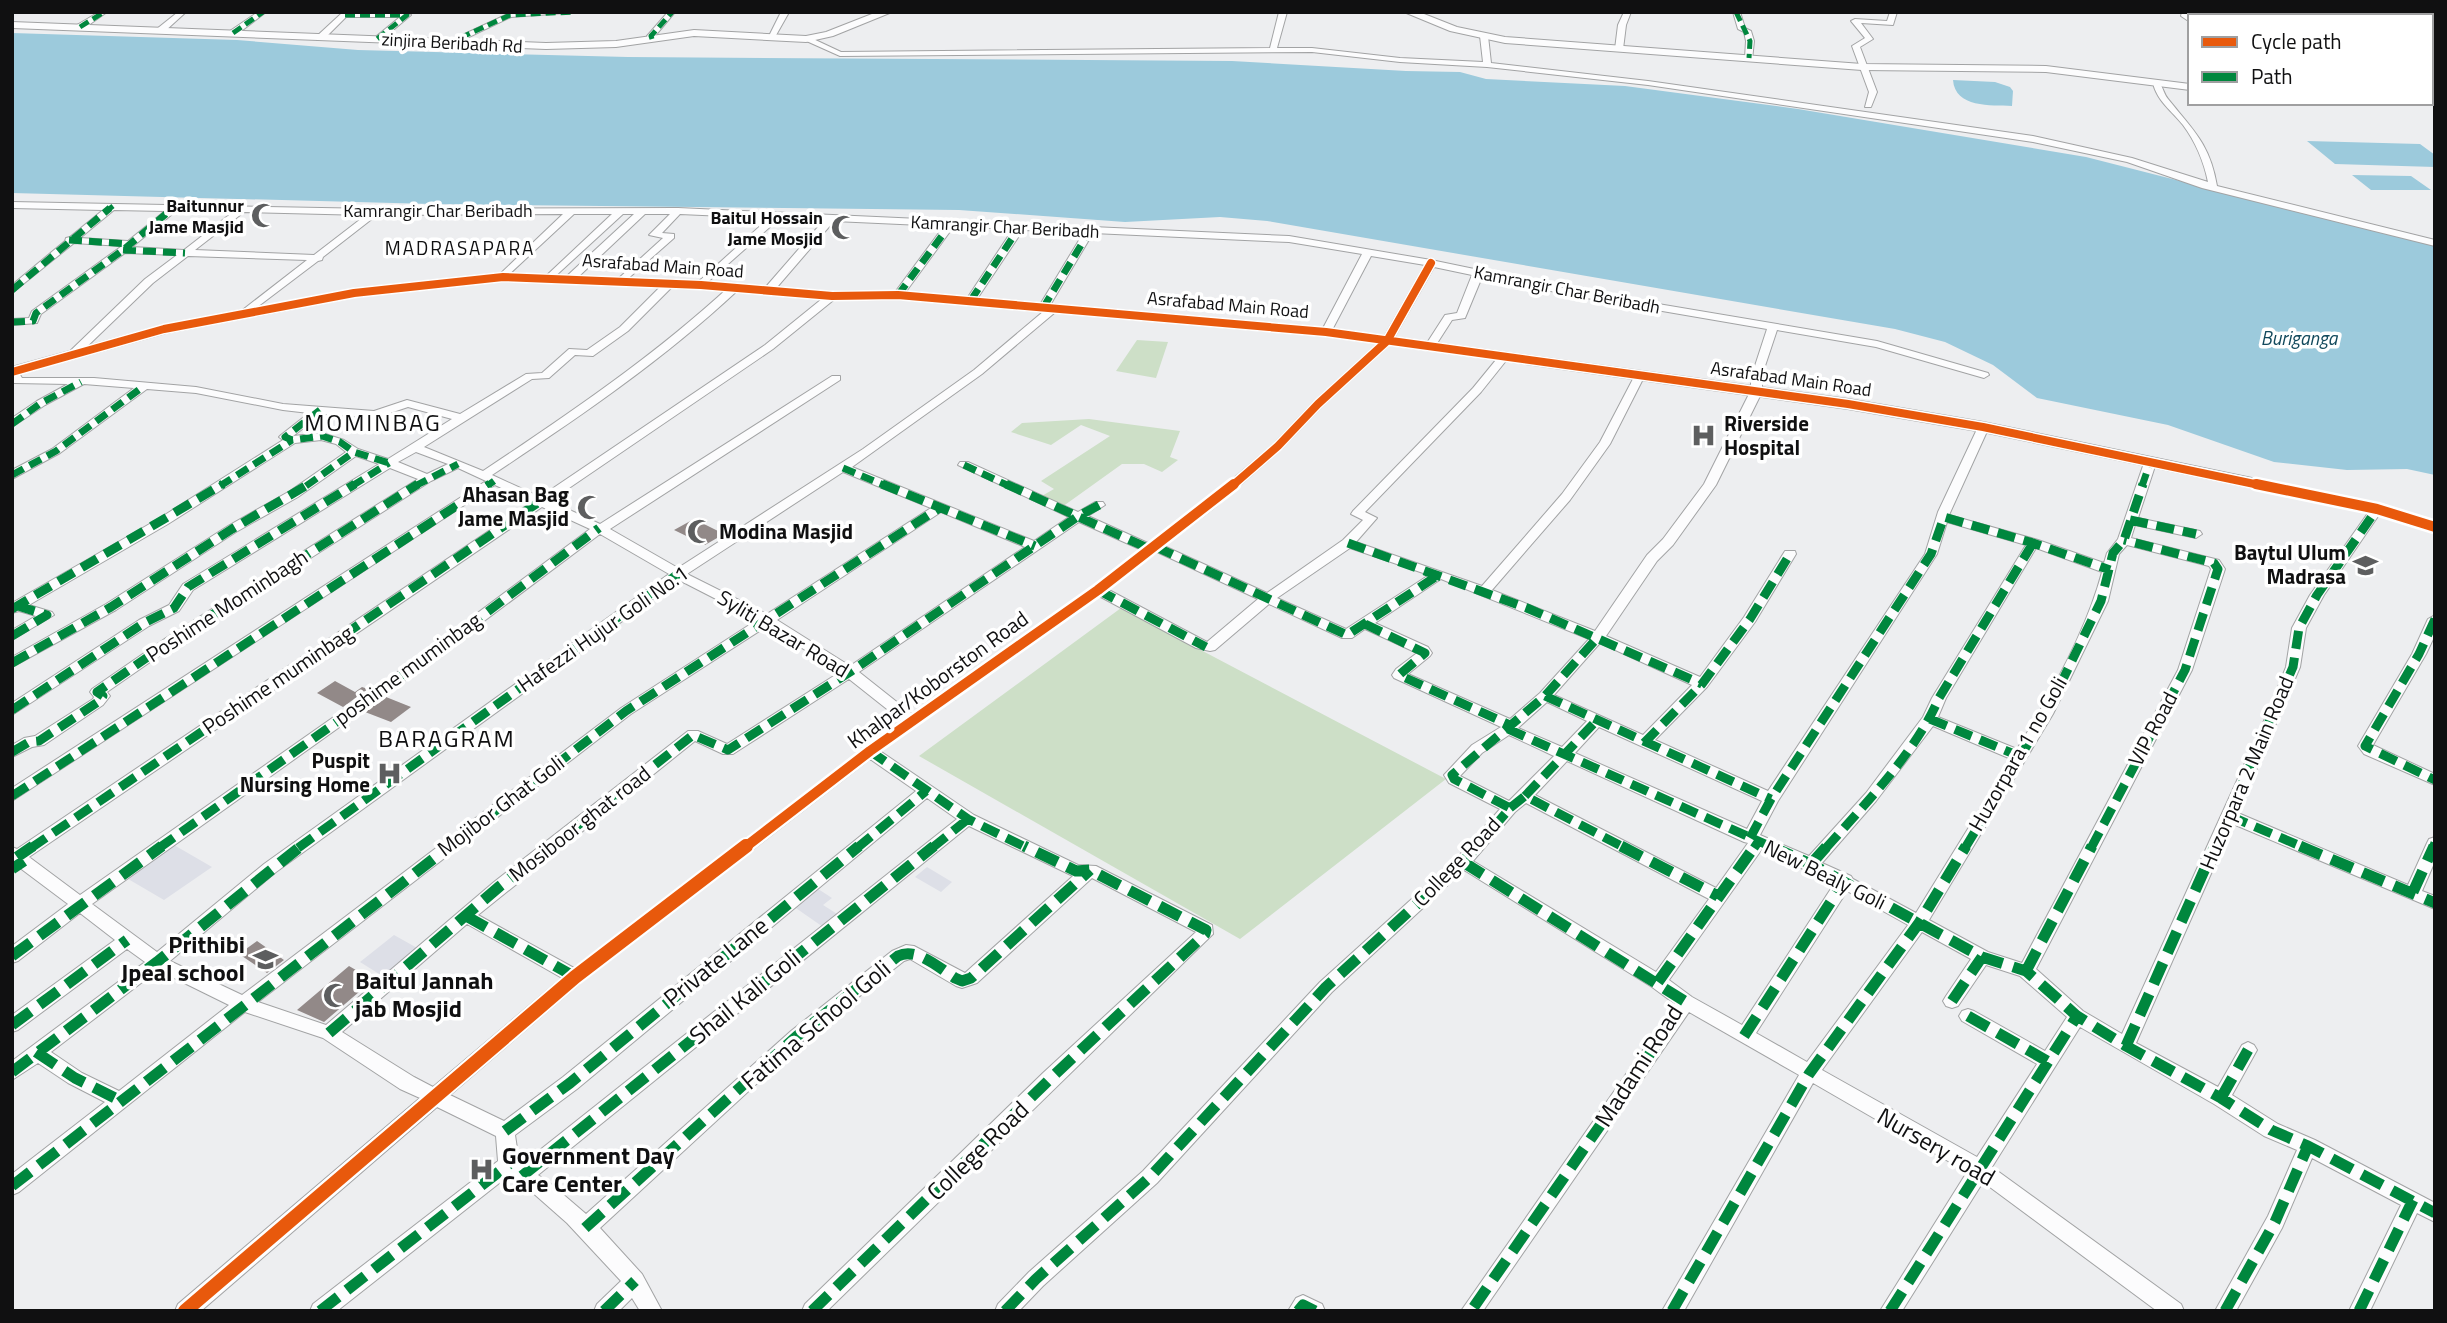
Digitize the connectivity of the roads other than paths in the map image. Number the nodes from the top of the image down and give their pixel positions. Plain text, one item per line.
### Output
1 (104, 12) edge
2 (183, 12) edge
3 (263, 12) edge
4 (574, 12) edge
5 (672, 12) edge
6 (782, 12) edge
7 (887, 12) edge
8 (1283, 12) edge
9 (1628, 12) edge
10 (1736, 12) edge
11 (1894, 12) edge
12 (346, 13) edge
13 (533, 13) edge
14 (1412, 13) edge
15 (12, 25) edge
16 (80, 27) junction
17 (161, 30) junction
18 (233, 33) junction
19 (1484, 36) junction
20 (320, 38) junction
21 (770, 38) junction
22 (377, 39) junction
23 (652, 39) junction
24 (806, 39) junction
25 (447, 44) junction
26 (1619, 49) junction
27 (1273, 50) junction
28 (1749, 58) junction
29 (1487, 65) junction
30 (1862, 67) junction
31 (2157, 83) junction
32 (2188, 87) edge
33 (1868, 106) dead end
34 (2184, 181) dead end
35 (12, 205) edge
36 (113, 206) junction
37 (174, 208) junction
38 (244, 208) junction
39 (572, 211) junction
40 (621, 211) junction
41 (643, 211) junction
42 (678, 211) junction
43 (374, 212) junction
44 (778, 215) junction
45 (832, 217) junction
46 (950, 225) junction
47 (1019, 228) junction
48 (1089, 232) junction
49 (69, 240) junction
50 (2435, 243) edge
51 (127, 247) junction
52 (185, 253) junction
53 (1368, 253) junction
54 (319, 258) junction
55 (1431, 264) junction
56 (1478, 273) junction
57 (503, 277) junction
58 (572, 277) junction
59 (550, 278) junction
60 (623, 280) junction
61 (670, 284) junction
62 (701, 285) junction
63 (15, 286) edge
64 (734, 288) junction
65 (768, 291) junction
66 (898, 295) junction
67 (832, 296) junction
68 (971, 300) junction
69 (1049, 308) junction
70 (244, 314) junction
71 (12, 322) edge
72 (1773, 327) junction
73 (1326, 332) junction
74 (1387, 341) junction
75 (1430, 346) junction
76 (70, 357) junction
77 (1504, 357) junction
78 (1604, 372) joint
79 (13, 374) edge
80 (1984, 375) dead end
81 (1639, 377) junction
82 (836, 378) dead end
83 (81, 382) junction
84 (144, 386) junction
85 (1756, 391) junction
86 (320, 410) junction
87 (461, 418) junction
88 (12, 424) edge
89 (1983, 427) junction
90 (292, 440) junction
91 (414, 447) junction
92 (354, 452) junction
93 (389, 463) junction
94 (2150, 463) junction
95 (458, 464) junction
96 (964, 466) dead end
97 (843, 468) junction
98 (12, 475) edge
99 (427, 478) junction
100 (488, 478) junction
101 (539, 502) junction
102 (1099, 505) dead end
103 (941, 507) junction
104 (2377, 509) junction
105 (1076, 517) junction
106 (1944, 517) junction
107 (2130, 520) junction
108 (2435, 527) edge
109 (600, 529) junction
110 (2196, 534) dead end
111 (1045, 538) junction
112 (2124, 540) junction
113 (1348, 543) junction
114 (2033, 543) junction
115 (1154, 548) junction
116 (1790, 554) dead end
117 (2110, 570) junction
118 (678, 574) junction
119 (1437, 576) junction
120 (1098, 590) junction
121 (1485, 590) junction
122 (1267, 599) junction
123 (15, 608) edge
124 (2435, 618) edge
125 (768, 620) junction
126 (1365, 624) junction
127 (12, 636) edge
128 (1599, 636) junction
129 (12, 663) edge
130 (850, 672) junction
131 (1702, 684) junction
132 (1545, 696) junction
133 (12, 710) edge
134 (1598, 719) junction
135 (1930, 719) junction
136 (913, 722) junction
137 (1509, 727) junction
138 (1644, 743) junction
139 (870, 751) junction
140 (12, 752) edge
141 (1565, 755) junction
142 (2019, 756) junction
143 (2435, 780) edge
144 (926, 791) junction
145 (12, 796) edge
146 (1525, 796) junction
147 (1771, 799) junction
148 (1510, 808) junction
149 (2230, 816) junction
150 (968, 818) junction
151 (1754, 840) junction
152 (2435, 843) edge
153 (16, 860) edge
154 (1462, 862) junction
155 (1811, 864) junction
156 (1090, 870) junction
157 (1845, 880) junction
158 (2413, 892) junction
159 (1718, 896) junction
160 (2435, 903) edge
161 (78, 905) junction
162 (466, 916) junction
163 (1919, 923) junction
164 (127, 940) junction
165 (12, 956) edge
166 (1982, 957) junction
167 (157, 962) junction
168 (2026, 971) junction
169 (575, 977) junction
170 (1658, 982) junction
171 (1952, 1001) dead end
172 (1686, 1002) junction
173 (243, 1004) junction
174 (1968, 1016) dead end
175 (2077, 1016) junction
176 (12, 1025) edge
177 (329, 1033) junction
178 (1744, 1036) junction
179 (2126, 1046) junction
180 (2248, 1050) dead end
181 (36, 1052) junction
182 (2049, 1062) junction
183 (12, 1072) edge
184 (1809, 1074) junction
185 (434, 1098) junction
186 (2221, 1098) junction
187 (121, 1101) junction
188 (505, 1131) junction
189 (2308, 1146) junction
190 (1980, 1169) junction
191 (516, 1170) junction
192 (12, 1185) edge
193 (2413, 1200) junction
194 (2435, 1213) edge
195 (585, 1228) junction
196 (635, 1281) junction
197 (185, 1311) edge
198 (320, 1311) edge
199 (604, 1311) edge
200 (652, 1311) edge
201 (812, 1311) edge
202 (1005, 1311) edge
203 (1298, 1311) edge
204 (1315, 1311) edge
205 (1471, 1311) edge
206 (1672, 1311) edge
207 (1890, 1311) edge
208 (2174, 1311) edge
209 (2225, 1311) edge
210 (2359, 1311) edge

1 - 16 street
2 - 17 street
3 - 18 street
4 - 13 street
5 - 23 street
6 - 21 street
7 - 24 street, zinjira Beribadh Rd
8 - 27 street
9 - 26 street
10 - 28 street
11 - 30 street
12 - 20 street
12 - 22 street
13 - 25 street
14 - 19 street
15 - 16 street, zinjira Beribadh Rd
16 - 17 street, zinjira Beribadh Rd
17 - 18 street, zinjira Beribadh Rd
18 - 20 street, zinjira Beribadh Rd
19 - 26 street
19 - 29 street
20 - 22 street, zinjira Beribadh Rd
21 - 23 street, zinjira Beribadh Rd
21 - 24 street, zinjira Beribadh Rd
22 - 25 street, zinjira Beribadh Rd
23 - 25 street, zinjira Beribadh Rd
24 - 27 street
26 - 28 street
27 - 29 street
28 - 30 street
29 - 31 street
30 - 31 street
30 - 33 street
31 - 32 street
34 - 50 street
35 - 36 street, Kamrangir Char Beribadh
36 - 37 street, Kamrangir Char Beribadh
36 - 49 street
37 - 38 street, Kamrangir Char Beribadh
37 - 51 street
38 - 43 street, Kamrangir Char Beribadh
38 - 52 street
39 - 40 street, Kamrangir Char Beribadh
39 - 43 street, Kamrangir Char Beribadh
39 - 57 street
40 - 41 street, Kamrangir Char Beribadh
40 - 59 street
41 - 42 street, Kamrangir Char Beribadh
41 - 58 street
42 - 44 street, Kamrangir Char Beribadh
42 - 60 street
43 - 54 street
44 - 45 street, Kamrangir Char Beribadh
44 - 62 street
45 - 46 street, Kamrangir Char Beribadh
45 - 65 street
46 - 47 street, Kamrangir Char Beribadh
46 - 66 street
47 - 48 street, Kamrangir Char Beribadh
47 - 68 street
48 - 53 street, Kamrangir Char Beribadh
48 - 69 street, Hafezzi Hujur Goli No.1
49 - 51 street
49 - 63 street
51 - 52 street
51 - 71 street
52 - 54 street
52 - 76 street
53 - 55 street, Kamrangir Char Beribadh
53 - 73 street
54 - 70 street
55 - 56 street, Kamrangir Char Beribadh
55 - 74 street, Khalpar/Koborston Road
56 - 72 street, Kamrangir Char Beribadh
56 - 75 street
57 - 59 street, Asrafabad Main Road
57 - 70 street, Asrafabad Main Road
58 - 59 street, Asrafabad Main Road
58 - 60 street, Asrafabad Main Road
60 - 61 street, Asrafabad Main Road
61 - 62 street, Asrafabad Main Road
61 - 87 street
62 - 64 street, Asrafabad Main Road
64 - 65 street, Asrafabad Main Road
64 - 100 street
65 - 67 street, Asrafabad Main Road
66 - 67 street, Asrafabad Main Road
66 - 68 street, Asrafabad Main Road
67 - 101 street, Poshime muminbag
68 - 69 street, Asrafabad Main Road
69 - 73 street, Asrafabad Main Road
69 - 97 street, Hafezzi Hujur Goli No.1
70 - 76 street, Asrafabad Main Road
72 - 80 street, Kamrangir Char Beribadh
72 - 85 street, College Road
73 - 74 street, Asrafabad Main Road
74 - 75 street, Asrafabad Main Road
74 - 115 street, Khalpar/Koborston Road
75 - 77 street, Asrafabad Main Road
76 - 79 street, Asrafabad Main Road
77 - 78 street, Asrafabad Main Road
77 - 113 street
78 - 81 street, Asrafabad Main Road
79 - 83 street
81 - 85 street, Asrafabad Main Road
81 - 121 street
82 - 109 street, poshime muminbag
83 - 84 street
83 - 88 street
84 - 86 street
84 - 98 street
85 - 89 street, Asrafabad Main Road
85 - 128 street, College Road
86 - 87 street
86 - 90 street
87 - 91 street
89 - 94 street, Asrafabad Main Road
89 - 106 street
90 - 92 street
90 - 123 street
91 - 93 street
91 - 95 street, Syliti Bazar Road
92 - 93 street
92 - 129 street
93 - 99 street
93 - 133 street
94 - 104 street, Asrafabad Main Road
94 - 107 street, Huzorpara 1 no Goli
95 - 99 street, Poshime Mominbagh
95 - 100 street, Syliti Bazar Road
96 - 105 street
97 - 103 street
97 - 118 street, Hafezzi Hujur Goli No.1
99 - 140 street, Poshime Mominbagh
100 - 101 street, Syliti Bazar Road
100 - 145 street
101 - 109 street, Syliti Bazar Road
101 - 153 street, Poshime muminbag
102 - 105 street
103 - 111 street
103 - 125 street, Mojibor Ghat Goli
104 - 108 street, Asrafabad Main Road
104 - 149 street, Huzorpara 2 Main Road
105 - 111 street
105 - 115 street
106 - 114 street
106 - 147 street
107 - 110 street
107 - 112 street, Huzorpara 1 no Goli
109 - 118 street, Syliti Bazar Road
109 - 161 street, poshime muminbag
111 - 130 street
112 - 117 street, Huzorpara 1 no Goli
112 - 168 street, VIP Road
113 - 119 street
113 - 122 street
114 - 117 street
114 - 135 street
115 - 120 street, Khalpar/Koborston Road
115 - 122 street
116 - 131 street
117 - 142 street, Huzorpara 1 no Goli
118 - 125 street, Syliti Bazar Road
118 - 167 street, Hafezzi Hujur Goli No.1
119 - 121 street
119 - 126 street
120 - 122 street
120 - 136 street, Khalpar/Koborston Road
121 - 128 street
122 - 126 street
123 - 127 street
124 - 143 street
125 - 130 street, Syliti Bazar Road
125 - 173 street, Mojibor Ghat Goli
126 - 137 street, New Bealy Goli
128 - 131 street
128 - 132 street, College Road
130 - 136 street, Syliti Bazar Road
130 - 162 street, Mosiboor ghat road
131 - 138 street
132 - 134 street
132 - 137 street, College Road
134 - 138 street
134 - 141 street
135 - 142 street
135 - 155 street
136 - 139 street, Khalpar/Koborston Road
137 - 141 street, New Bealy Goli
137 - 148 street, College Road
138 - 147 street
139 - 144 street
139 - 169 street, Khalpar/Koborston Road
141 - 146 street
141 - 151 street, New Bealy Goli
142 - 163 street, Huzorpara 1 no Goli
144 - 150 street
144 - 188 street, Private Lane
146 - 148 street
146 - 159 street
147 - 151 street
148 - 154 street, College Road
149 - 158 street
149 - 179 street, Huzorpara 2 Main Road
150 - 156 street
150 - 191 street, Shail Kali Goli
151 - 155 street, New Bealy Goli
151 - 159 street
152 - 158 street
153 - 161 street
154 - 170 street, Madami Road
154 - 202 street, College Road
155 - 157 street, New Bealy Goli
156 - 195 street, Fatima School Goli
156 - 201 street, College Road
157 - 163 street, New Bealy Goli
157 - 178 street
158 - 160 street
159 - 170 street
161 - 164 street
161 - 165 street, poshime muminbag
162 - 169 street
162 - 177 street, Mosiboor ghat road
163 - 166 street, New Bealy Goli
163 - 184 street, Huzorpara 1 no Goli
164 - 167 street
164 - 176 street
166 - 168 street, New Bealy Goli
166 - 171 street
167 - 173 street
167 - 181 street, Hafezzi Hujur Goli No.1
168 - 175 street, New Bealy Goli
169 - 185 street, Khalpar/Koborston Road
170 - 172 street, Madami Road
172 - 178 street, Nursery road
172 - 205 street, Madami Road
173 - 177 street
173 - 187 street, Mojibor Ghat Goli
174 - 182 street
175 - 179 street, New Bealy Goli
175 - 182 street
177 - 185 street
178 - 184 street, Nursery road
179 - 186 street, New Bealy Goli
180 - 186 street
181 - 183 street, Hafezzi Hujur Goli No.1
181 - 187 street
182 - 190 street
184 - 190 street, Nursery road
184 - 206 street, Huzorpara 1 no Goli
185 - 188 street
185 - 197 street, Khalpar/Koborston Road
186 - 189 street, New Bealy Goli
187 - 192 street, Mojibor Ghat Goli
188 - 191 street
189 - 193 street, New Bealy Goli
189 - 209 street
190 - 207 street
190 - 208 street, Nursery road
191 - 195 street
191 - 198 street, Shail Kali Goli
193 - 194 street, New Bealy Goli
193 - 210 street
195 - 196 street
196 - 199 street
196 - 200 street
203 - 204 street

